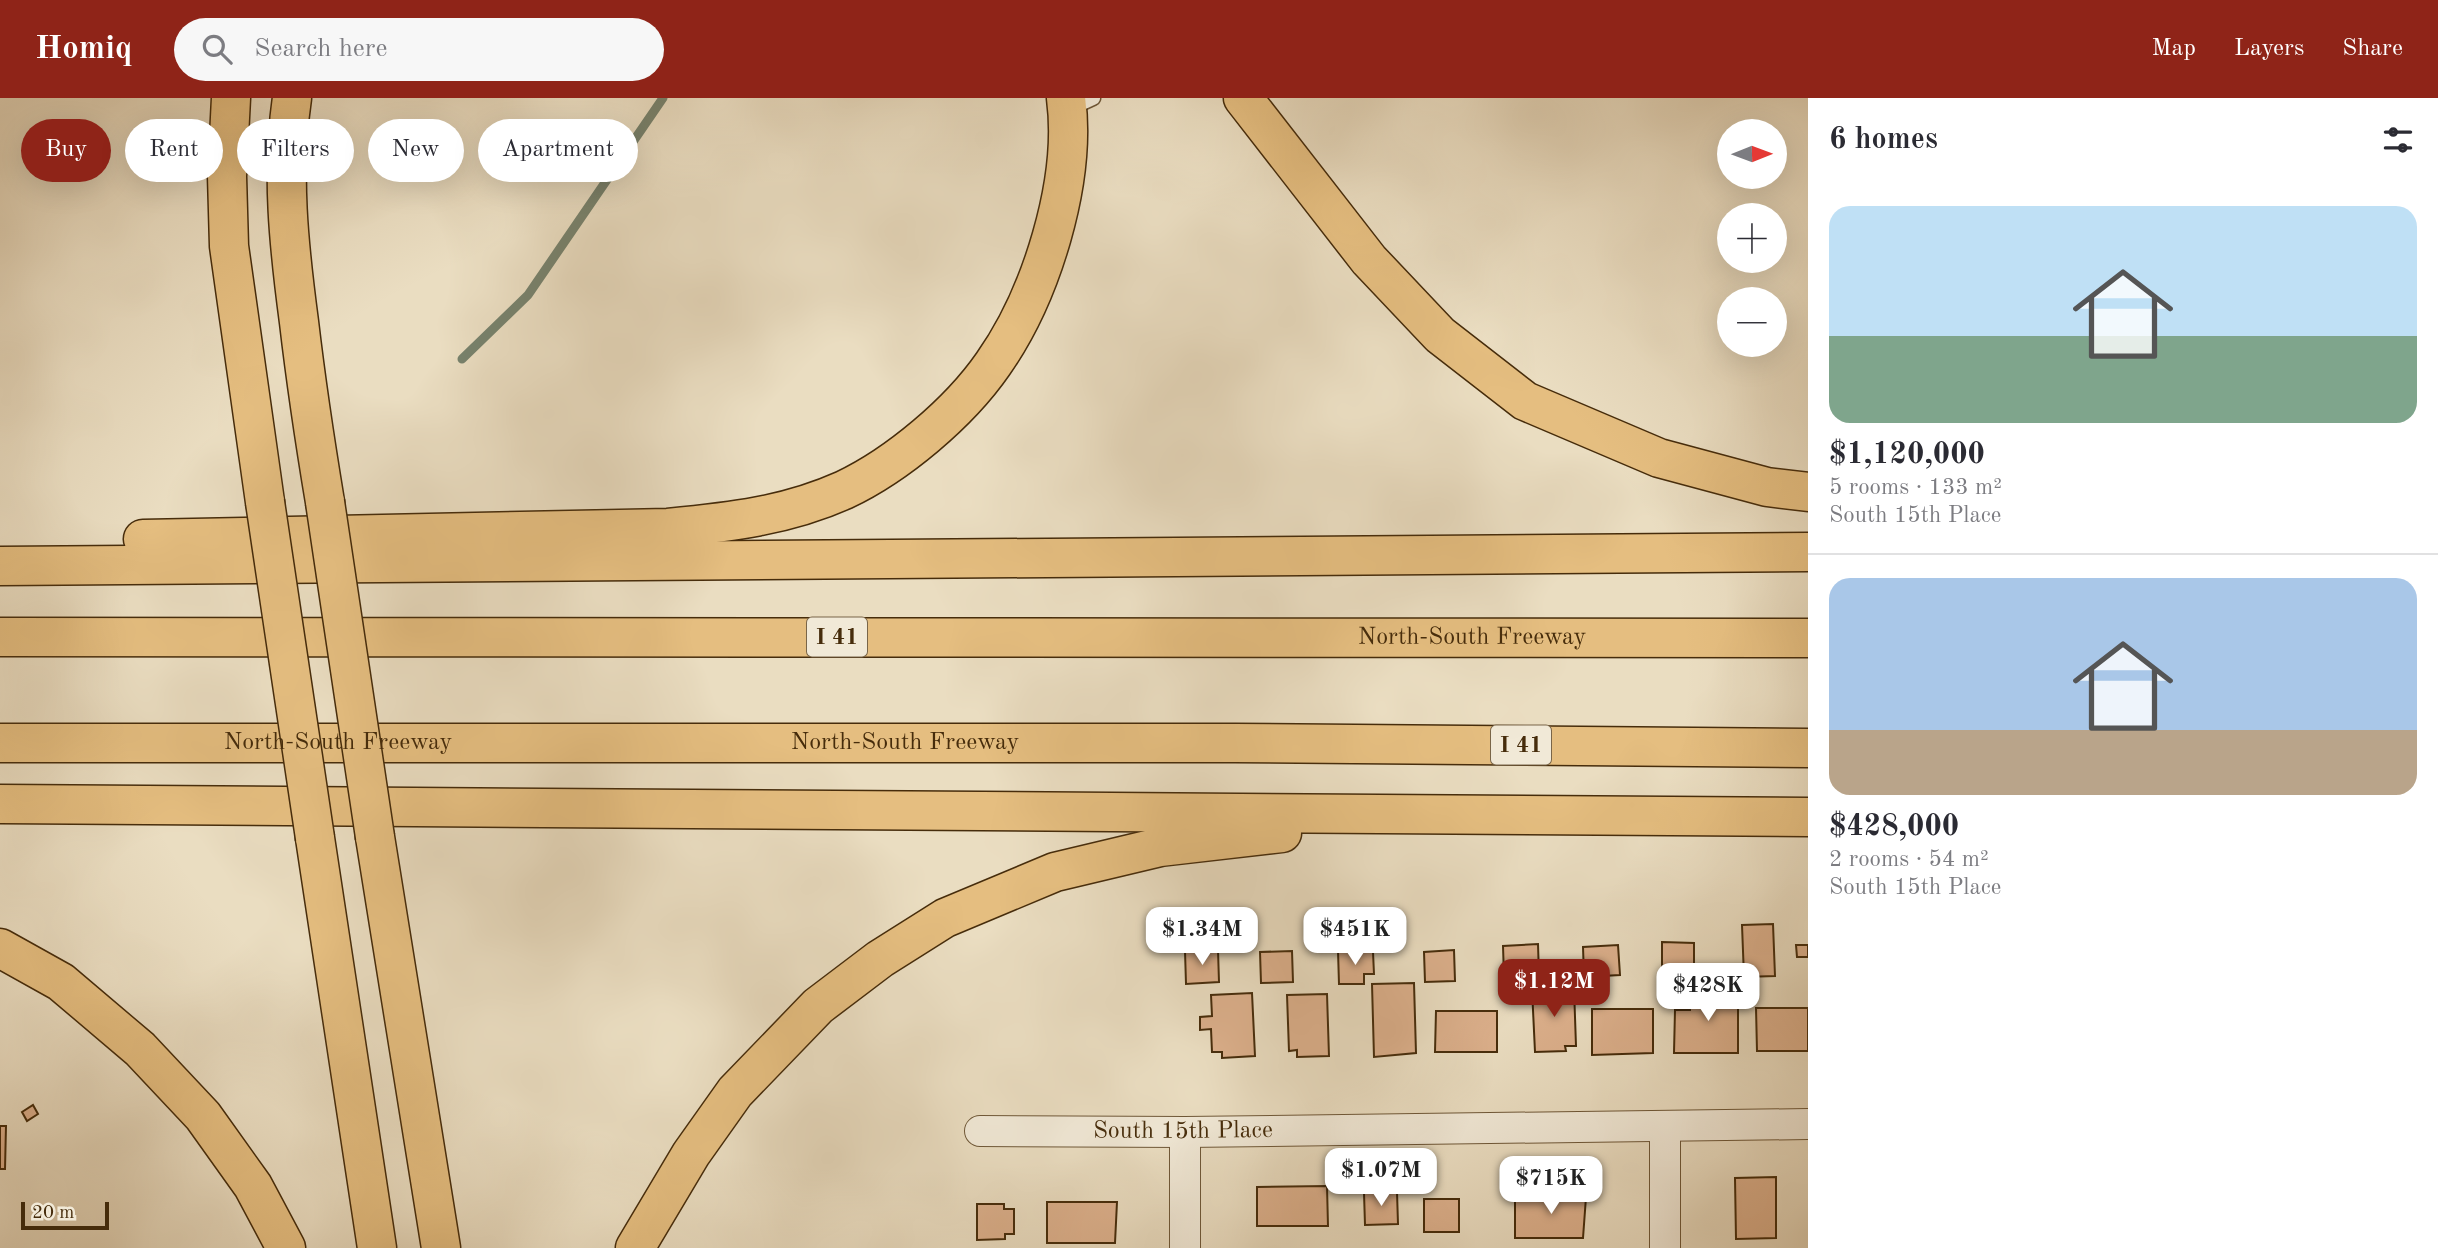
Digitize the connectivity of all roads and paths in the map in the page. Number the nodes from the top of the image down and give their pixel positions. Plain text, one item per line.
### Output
1 (231, 98) edge
2 (292, 98) edge
3 (1243, 98) edge
4 (1075, 102) edge
5 (1808, 492) edge
6 (0, 542) edge
7 (1808, 552) edge
8 (0, 566) edge
9 (0, 638) edge
10 (1808, 638) edge
11 (0, 743) edge
12 (1808, 748) edge
13 (0, 804) edge
14 (1757, 817) junction
15 (1808, 817) edge
16 (0, 948) edge
17 (1808, 1124) edge
18 (1665, 1127) junction
19 (979, 1131) dead end
20 (1185, 1132) junction
21 (286, 1248) edge
22 (377, 1248) edge
23 (441, 1248) edge
24 (635, 1248) edge
25 (1185, 1248) edge
26 (1665, 1248) edge

1 - 22 highway, bridge
2 - 23 highway, bridge
3 - 5 highway
4 - 6 highway
7 - 8 highway
9 - 10 highway, North-South Freeway / I 41
11 - 12 highway, North-South Freeway / I 41
13 - 14 highway
14 - 15 highway
14 - 24 highway
16 - 21 highway
17 - 18 street, South 15th Place
18 - 20 street, South 15th Place
18 - 26 street
19 - 20 street, South 15th Place
20 - 25 street

